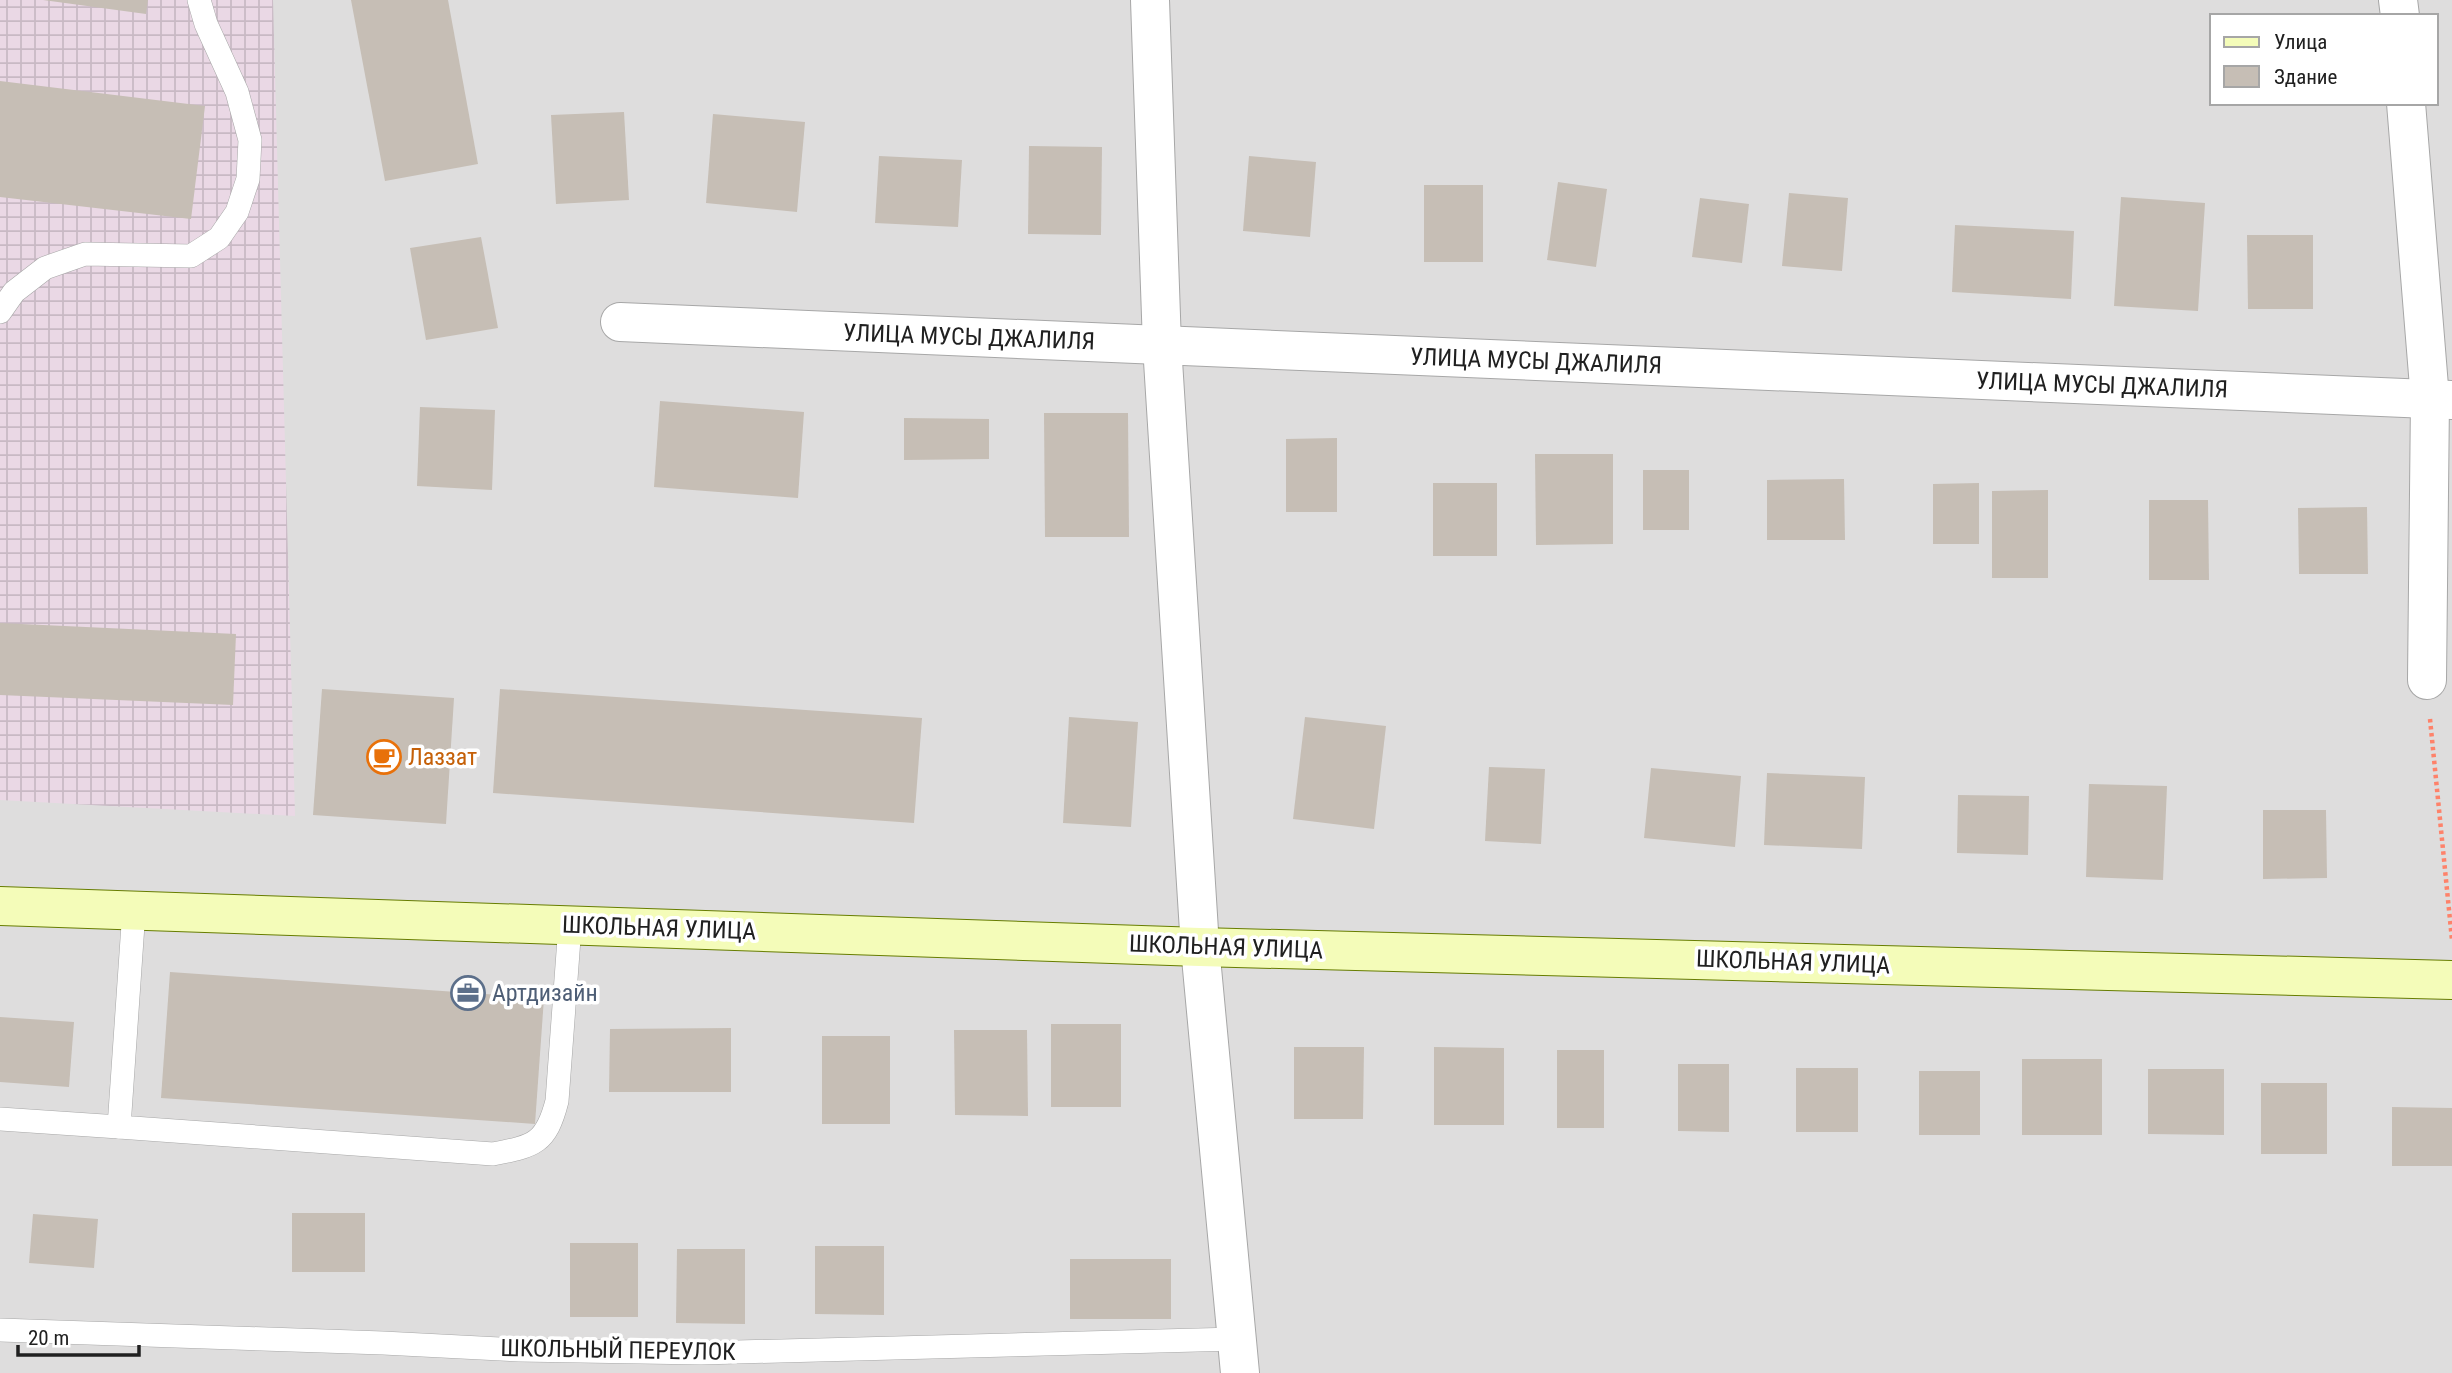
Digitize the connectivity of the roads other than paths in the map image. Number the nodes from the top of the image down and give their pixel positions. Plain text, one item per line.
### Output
1 (199, 0) edge
2 (1150, 0) edge
3 (2406, 105) edge
4 (0, 312) edge
5 (620, 322) dead end
6 (1162, 345) junction
7 (2441, 400) edge
8 (2427, 680) road end
9 (0, 906) edge
10 (134, 911) junction
11 (570, 925) junction
12 (1200, 947) junction
13 (2452, 980) edge
14 (0, 1119) edge
15 (119, 1127) junction
16 (0, 1330) edge
17 (1238, 1356) edge

1 - 4 lane
2 - 6 street
3 - 7 street
5 - 6 street, УЛИЦА МУСЫ ДЖАЛИЛЯ
6 - 7 street, УЛИЦА МУСЫ ДЖАЛИЛЯ
6 - 12 street
7 - 8 street
9 - 10 street, ШКОЛЬНАЯ УЛИЦА
10 - 11 street, ШКОЛЬНАЯ УЛИЦА
10 - 15 lane
11 - 12 street, ШКОЛЬНАЯ УЛИЦА
11 - 15 lane
12 - 13 street, ШКОЛЬНАЯ УЛИЦА
12 - 17 street
14 - 15 lane
16 - 17 lane, ШКОЛЬНЫЙ ПЕРЕУЛОК

